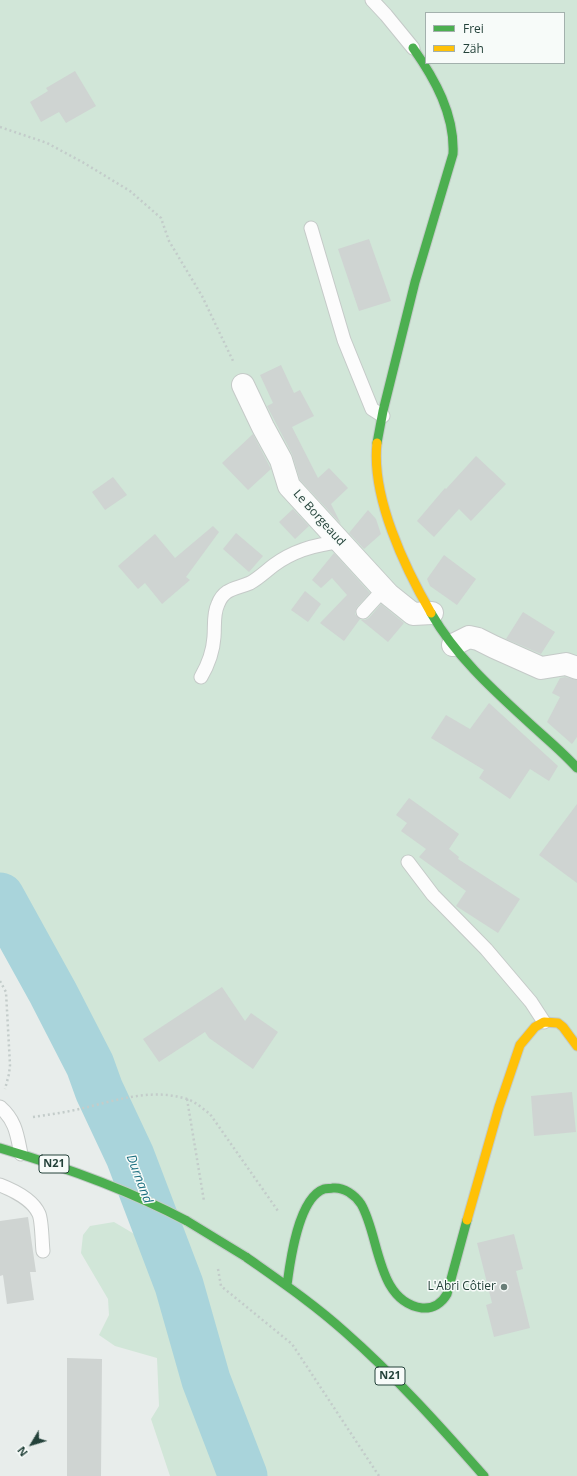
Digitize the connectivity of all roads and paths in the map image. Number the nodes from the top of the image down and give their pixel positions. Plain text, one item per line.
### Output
1 (372, 0) edge
2 (413, 48) joint
3 (425, 64) edge
4 (425, 64) edge
5 (0, 127) edge
6 (311, 228) dead end
7 (243, 385) joint
8 (383, 416) junction
9 (340, 542) junction
10 (384, 590) junction
11 (363, 612) dead end
12 (432, 613) junction
13 (452, 645) junction
14 (577, 668) edge
15 (201, 677) dead end
16 (577, 768) edge
17 (408, 862) dead end
18 (0, 981) edge
19 (544, 1022) junction
20 (577, 1046) edge
21 (4, 1092) dead end
22 (0, 1107) edge
23 (12, 1121) junction
24 (0, 1148) edge
25 (21, 1154) junction
26 (0, 1185) edge
27 (296, 1236) junction
28 (43, 1251) dead end
29 (287, 1285) junction
30 (484, 1476) edge

1 - 2 lane
2 - 3 street
4 - 8 street
5 - 7 path
6 - 8 lane
7 - 9 street, Le Borgeaud
8 - 12 street
9 - 10 street, Le Borgeaud
9 - 15 lane
10 - 11 lane
10 - 12 street, Le Borgeaud
12 - 13 street
13 - 14 street
13 - 16 street
17 - 19 lane
18 - 21 path
19 - 20 street
19 - 27 street
22 - 23 lane
23 - 25 lane
23 - 27 path
24 - 25 street, N21
25 - 29 street, N21, bridge
26 - 28 lane
27 - 29 street
29 - 30 street, N21

